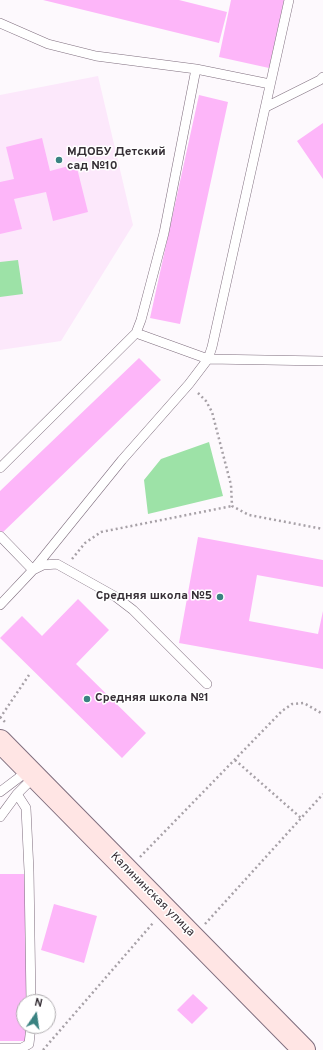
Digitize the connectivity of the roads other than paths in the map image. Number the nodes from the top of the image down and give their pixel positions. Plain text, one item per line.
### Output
1 (289, 0) edge
2 (0, 23) edge
3 (196, 69) junction
4 (322, 81) edge
5 (270, 84) junction
6 (266, 107) junction
7 (136, 333) junction
8 (208, 358) junction
9 (323, 361) edge
10 (0, 468) edge
11 (0, 536) edge
12 (33, 570) junction
13 (0, 605) edge
14 (207, 684) dead end
15 (0, 741) edge
16 (32, 773) junction
17 (0, 792) edge
18 (17, 794) junction
19 (0, 817) edge
20 (31, 994) edge
21 (30, 1034) edge
22 (0, 1048) edge
23 (304, 1050) edge

1 - 5 lane
2 - 3 lane
3 - 5 lane
3 - 7 lane
4 - 6 lane
5 - 6 lane
6 - 8 lane
7 - 8 lane
7 - 10 lane
8 - 9 lane
8 - 12 lane
11 - 12 lane
12 - 13 lane
12 - 14 lane
15 - 16 main road, Калининская улица
16 - 17 lane
16 - 18 lane
16 - 23 main road, Калининская улица
18 - 19 lane
18 - 20 lane
21 - 22 lane

